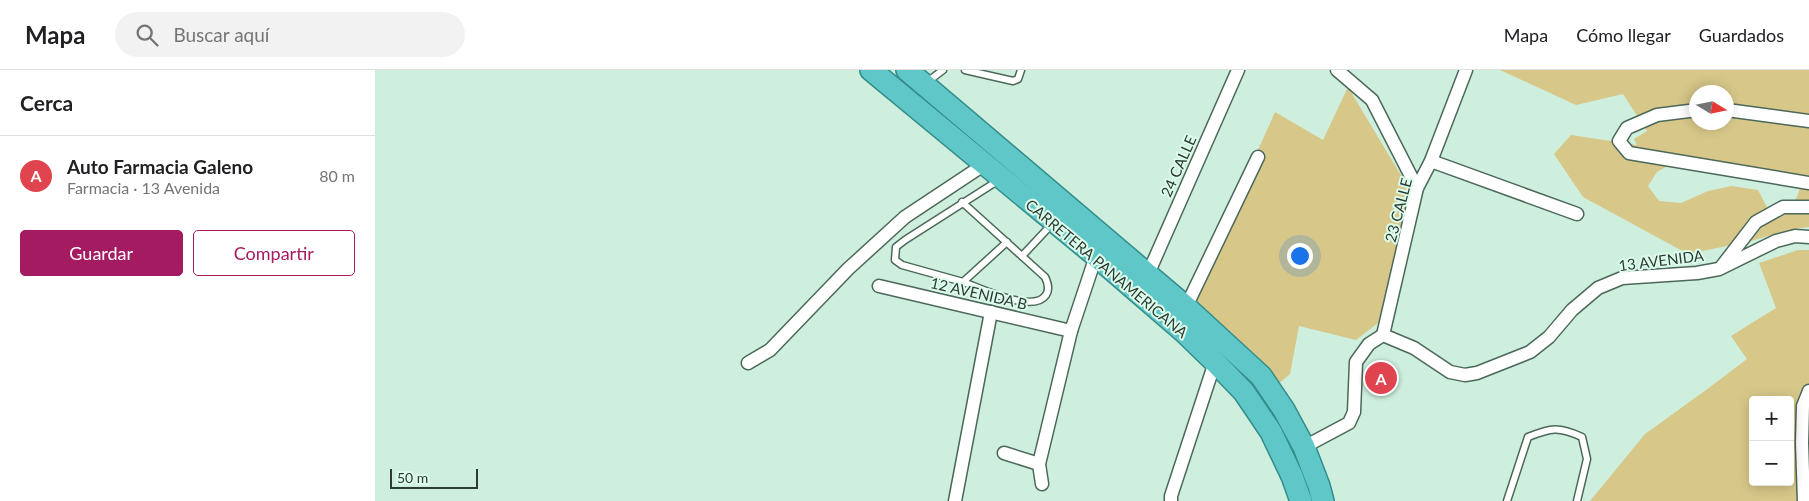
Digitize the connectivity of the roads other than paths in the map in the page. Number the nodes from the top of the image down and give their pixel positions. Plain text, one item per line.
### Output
1 (871, 70) edge
2 (907, 70) edge
3 (943, 70) edge
4 (965, 70) edge
5 (1021, 70) edge
6 (1238, 70) edge
7 (1337, 70) edge
8 (1465, 70) edge
9 (924, 84) junction
10 (1689, 111) edge
11 (1734, 111) edge
12 (1809, 121) edge
13 (1258, 158) dead end
14 (1431, 161) junction
15 (985, 164) junction
16 (1002, 178) junction
17 (1809, 183) edge
18 (1417, 188) junction
19 (962, 202) junction
20 (1809, 207) edge
21 (1577, 214) dead end
22 (1054, 222) junction
23 (1809, 237) edge
24 (1007, 242) junction
25 (1022, 256) junction
26 (1096, 256) junction
27 (1719, 269) junction
28 (1148, 274) junction
29 (963, 282) junction
30 (879, 286) dead end
31 (1186, 308) junction
32 (991, 312) junction
33 (1071, 331) junction
34 (1383, 335) junction
35 (1215, 362) junction
36 (748, 363) dead end
37 (1809, 391) edge
38 (1304, 446) junction
39 (1004, 453) dead end
40 (1039, 464) junction
41 (1042, 484) dead end
42 (955, 501) edge
43 (1171, 501) edge
44 (1301, 501) edge
45 (1323, 501) edge
46 (1507, 501) edge
47 (1577, 501) edge
48 (1804, 501) edge

1 - 15 highway, CARRETERA PANAMERICANA
2 - 9 highway, CARRETERA PANAMERICANA
3 - 9 lane
4 - 5 lane
6 - 28 street, 24 CALLE
7 - 18 street
8 - 14 street, 23 CALLE
9 - 28 highway, CARRETERA PANAMERICANA
10 - 17 street
11 - 12 street
13 - 31 street
14 - 18 street, 23 CALLE
14 - 21 street
15 - 16 highway, CARRETERA PANAMERICANA
15 - 36 street
16 - 19 lane
16 - 22 highway, CARRETERA PANAMERICANA
18 - 34 street, 23 CALLE
19 - 24 lane
19 - 29 lane
20 - 27 street, 13 AVENIDA
22 - 25 lane
22 - 26 highway, CARRETERA PANAMERICANA
23 - 27 street
24 - 25 lane
24 - 29 lane
25 - 29 lane
26 - 33 street
26 - 35 highway, CARRETERA PANAMERICANA
27 - 34 street, 13 AVENIDA
28 - 31 highway, CARRETERA PANAMERICANA
30 - 32 street, 12 AVENIDA B
31 - 38 highway, CARRETERA PANAMERICANA
32 - 33 street, 12 AVENIDA B
32 - 42 street
33 - 40 street
34 - 38 street
35 - 43 street
35 - 44 highway, CARRETERA PANAMERICANA
37 - 48 street
38 - 45 highway, CARRETERA PANAMERICANA
39 - 40 street
40 - 41 street
46 - 47 lane

